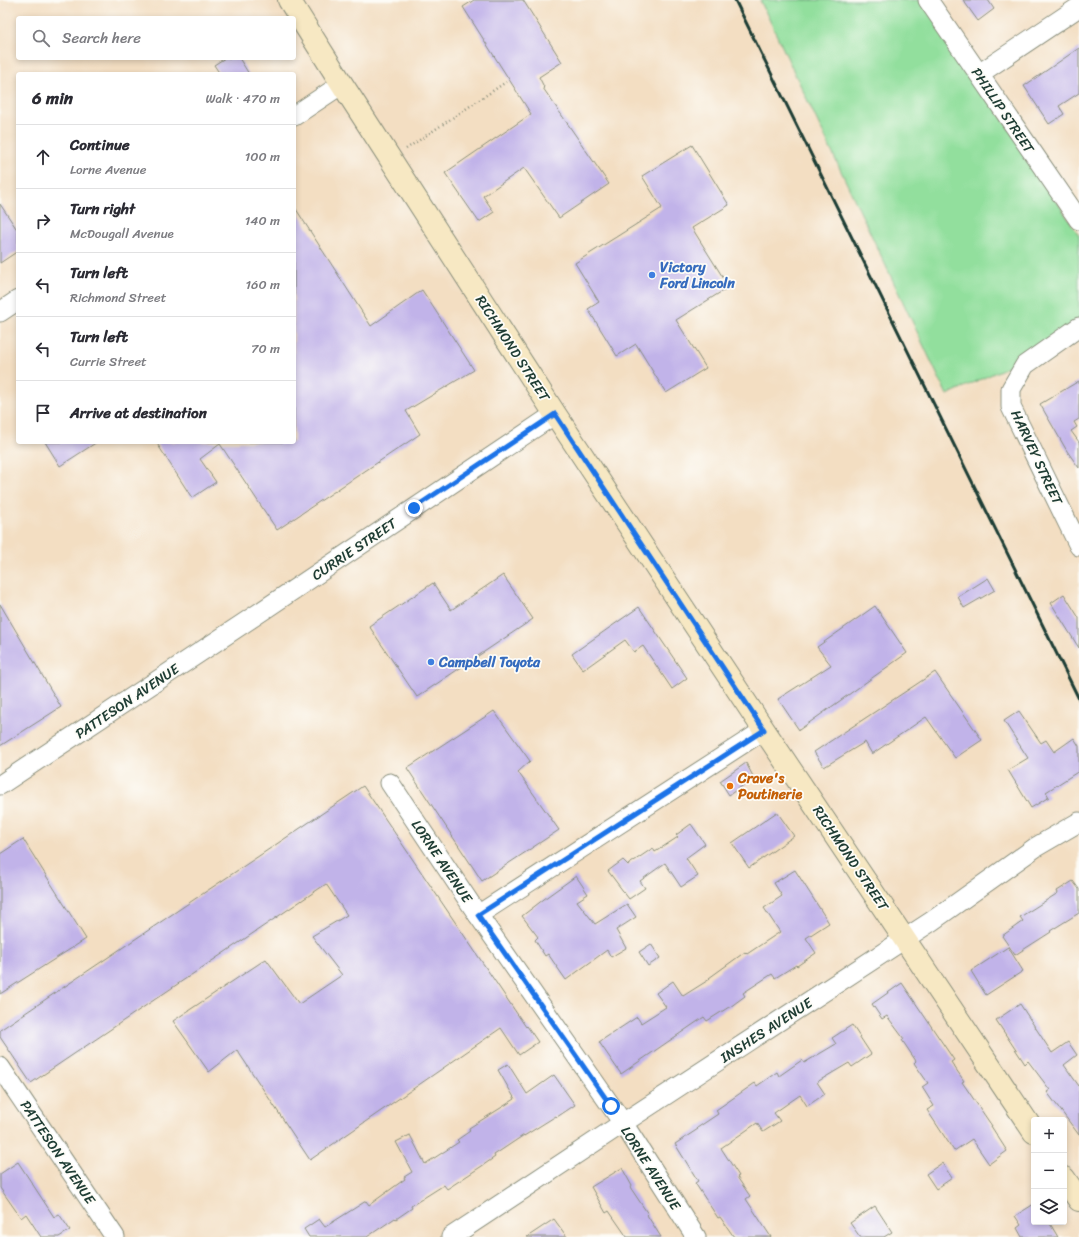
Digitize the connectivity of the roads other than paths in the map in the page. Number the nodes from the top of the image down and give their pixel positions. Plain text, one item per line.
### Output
1 (289, 0) edge
2 (928, 0) edge
3 (1079, 7) edge
4 (979, 74) junction
5 (342, 84) junction
6 (296, 115) edge
7 (1079, 220) edge
8 (16, 301) edge
9 (0, 312) edge
10 (1079, 327) edge
11 (555, 414) junction
12 (1079, 546) edge
13 (253, 617) joint
14 (764, 730) junction
15 (390, 783) dead end
16 (0, 785) edge
17 (1079, 822) edge
18 (478, 915) junction
19 (905, 939) junction
20 (0, 1067) edge
21 (623, 1123) junction
22 (1031, 1128) edge
23 (1067, 1182) edge
24 (1079, 1200) edge
25 (116, 1237) edge
26 (451, 1237) edge
27 (696, 1237) edge

1 - 5 main road, RICHMOND STREET
2 - 4 street, PHILLIP STREET
3 - 4 street
4 - 7 street, PHILLIP STREET
5 - 6 street
5 - 11 main road, RICHMOND STREET
8 - 9 street
10 - 12 street, HARVEY STREET
11 - 13 street, CURRIE STREET
11 - 14 main road, RICHMOND STREET
13 - 16 street, PATTESON AVENUE
14 - 18 street
14 - 19 main road, RICHMOND STREET
15 - 18 street, LORNE AVENUE
17 - 19 street, INSHES AVENUE
18 - 21 street, LORNE AVENUE
19 - 21 street, INSHES AVENUE
19 - 22 main road, RICHMOND STREET
20 - 25 street, PATTESON AVENUE
21 - 26 street, INSHES AVENUE
21 - 27 street, LORNE AVENUE
23 - 24 main road

